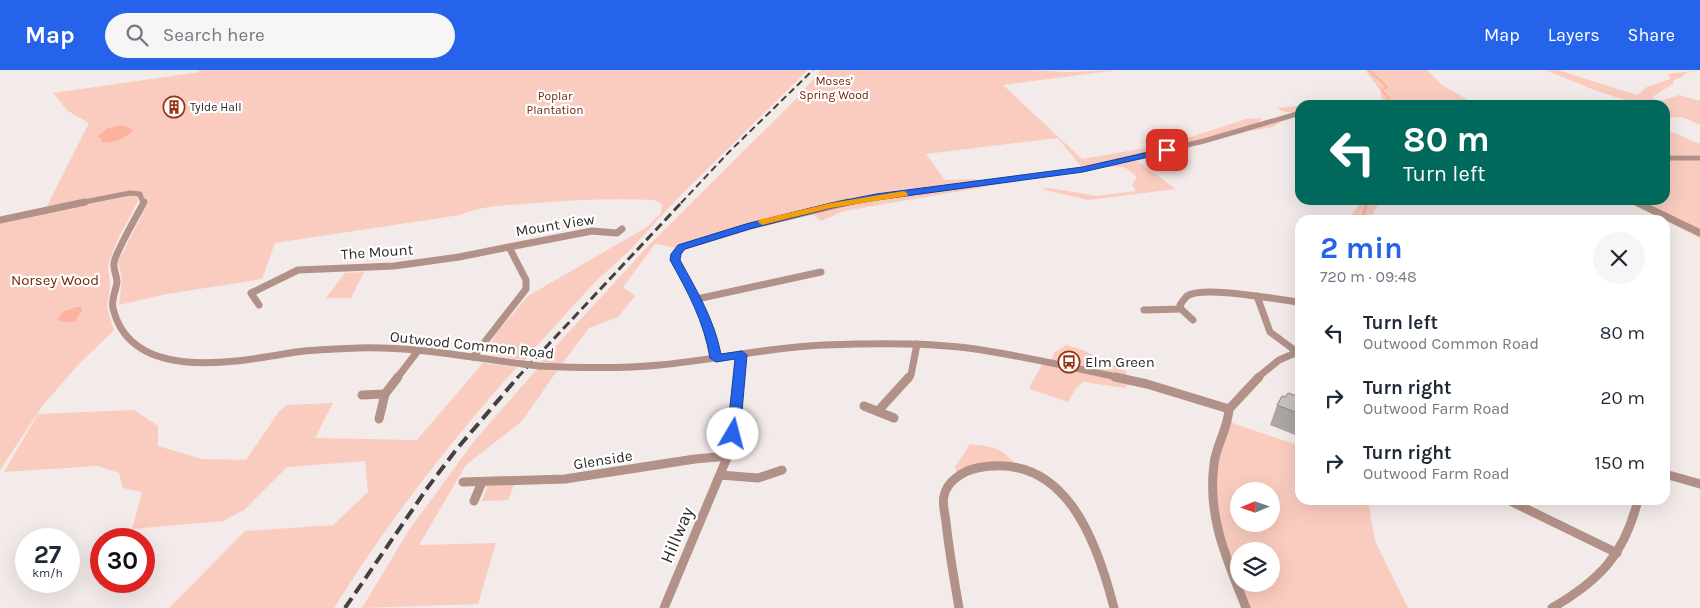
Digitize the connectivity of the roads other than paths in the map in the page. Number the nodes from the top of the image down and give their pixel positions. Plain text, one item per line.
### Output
1 (1295, 114) edge
2 (1670, 158) edge
3 (1700, 158) edge
4 (1642, 205) edge
5 (1663, 215) edge
6 (1670, 218) edge
7 (0, 220) edge
8 (619, 233) dead end
9 (1700, 233) edge
10 (509, 246) junction
11 (821, 272) dead end
12 (1257, 296) junction
13 (697, 299) junction
14 (1295, 302) edge
15 (259, 306) dead end
16 (1181, 308) junction
17 (1144, 310) dead end
18 (1193, 320) dead end
19 (916, 344) junction
20 (1295, 349) edge
21 (417, 352) junction
22 (1295, 353) edge
23 (742, 355) junction
24 (473, 357) junction
25 (716, 358) junction
26 (385, 394) junction
27 (362, 396) dead end
28 (864, 406) dead end
29 (1229, 409) junction
30 (878, 411) junction
31 (894, 418) dead end
32 (379, 419) dead end
33 (728, 456) junction
34 (782, 470) dead end
35 (720, 475) junction
36 (1670, 475) edge
37 (463, 482) dead end
38 (482, 482) junction
39 (1700, 484) edge
40 (474, 501) dead end
41 (1518, 505) edge
42 (1637, 505) edge
43 (1617, 553) junction
44 (664, 608) edge
45 (959, 608) edge
46 (1114, 608) edge
47 (1246, 608) edge
48 (1552, 608) edge

1 - 13 street
2 - 3 street
4 - 5 street
6 - 9 street
7 - 21 street, Outwood Common Road
8 - 10 street, Mount View
10 - 15 street, The Mount
10 - 24 street, Mount View
11 - 13 street
12 - 14 street
12 - 16 street
12 - 20 street
13 - 25 street
16 - 17 street
16 - 18 street
19 - 23 street, Outwood Common Road
19 - 29 street
19 - 30 street
21 - 24 street, Outwood Common Road
21 - 26 street
22 - 29 street
23 - 25 street, Outwood Common Road
23 - 33 street, Hillway
24 - 25 street, Outwood Common Road, bridge
26 - 27 street
26 - 32 street
28 - 30 street
29 - 47 street
30 - 31 street
33 - 35 street, Hillway
33 - 38 street, Glenside
34 - 35 street
35 - 44 street, Hillway
36 - 39 street
37 - 38 street, Glenside
38 - 40 street
41 - 43 street
42 - 43 street
43 - 48 street
45 - 46 street

